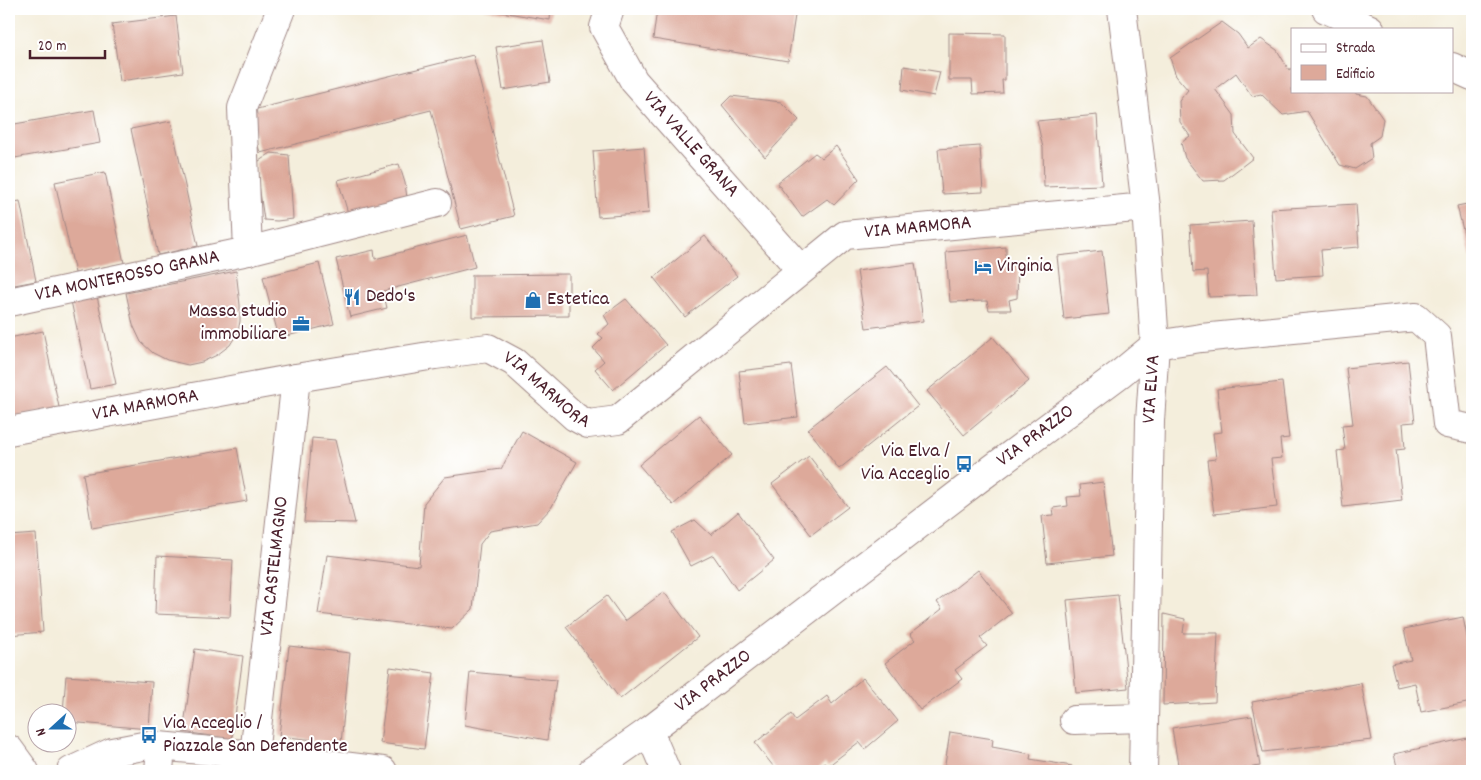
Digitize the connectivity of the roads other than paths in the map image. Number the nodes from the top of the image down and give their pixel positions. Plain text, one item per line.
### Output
1 (281, 9) edge
2 (610, 9) edge
3 (1122, 9) edge
4 (1326, 9) edge
5 (1368, 28) edge
6 (1454, 68) edge
7 (1472, 76) edge
8 (437, 203) dead end
9 (1146, 207) junction
10 (248, 251) junction
11 (802, 270) junction
12 (9, 302) edge
13 (1155, 345) junction
14 (296, 378) junction
15 (1472, 429) edge
16 (9, 431) edge
17 (1144, 718) junction
18 (1074, 720) dead end
19 (649, 732) junction
20 (9, 749) edge
21 (254, 755) junction
22 (160, 759) edge
23 (25, 771) edge
24 (71, 771) edge
25 (383, 771) edge
26 (592, 771) edge
27 (666, 771) edge
28 (1143, 771) edge

1 - 10 street, VIA MONTEROSSO GRANA
2 - 11 street, VIA VALLE GRANA
3 - 9 street, VIA ELVA
4 - 5 street
6 - 7 street
8 - 10 street, VIA MONTEROSSO GRANA
9 - 11 street, VIA MARMORA
9 - 13 street, VIA ELVA
10 - 12 street, VIA MONTEROSSO GRANA
11 - 14 street, VIA MARMORA
13 - 15 street
13 - 17 street, VIA ELVA
13 - 19 street, VIA PRAZZO
14 - 16 street, VIA MARMORA
14 - 21 street, VIA CASTELMAGNO
17 - 18 street
17 - 28 street, VIA ELVA
19 - 26 street, VIA PRAZZO
19 - 27 street
20 - 23 street
21 - 22 street
21 - 25 street
22 - 24 street

